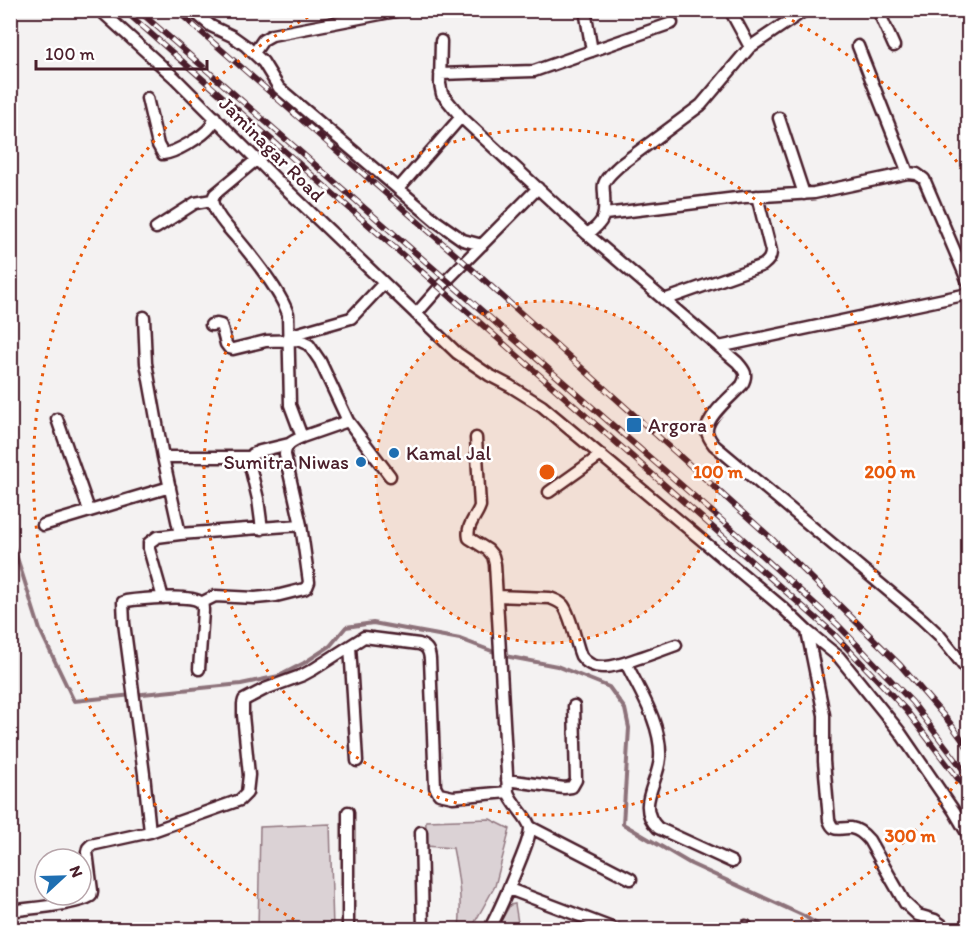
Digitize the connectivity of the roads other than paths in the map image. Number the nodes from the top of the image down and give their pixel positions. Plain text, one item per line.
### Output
1 (100, 10) edge
2 (192, 10) edge
3 (401, 10) edge
4 (585, 10) edge
5 (730, 10) edge
6 (805, 10) edge
7 (878, 10) edge
8 (672, 23) dead end
9 (441, 41) dead end
10 (858, 46) dead end
11 (894, 46) dead end
12 (750, 47) junction
13 (592, 51) junction
14 (254, 53) junction
15 (441, 74) junction
16 (147, 98) dead end
17 (215, 117) junction
18 (461, 117) junction
19 (779, 118) dead end
20 (256, 160) junction
21 (908, 173) junction
22 (398, 189) junction
23 (540, 190) junction
24 (804, 194) junction
25 (757, 196) junction
26 (212, 200) junction
27 (605, 214) junction
28 (156, 228) dead end
29 (587, 234) junction
30 (482, 245) junction
31 (969, 282) edge
32 (384, 283) junction
33 (969, 294) edge
34 (664, 300) junction
35 (417, 314) junction
36 (144, 316) dead end
37 (211, 326) dead end
38 (288, 338) junction
39 (719, 347) junction
40 (57, 419) dead end
41 (348, 421) junction
42 (302, 437) junction
43 (476, 438) dead end
44 (289, 444) junction
45 (600, 455) junction
46 (164, 457) junction
47 (250, 457) junction
48 (390, 476) dead end
49 (170, 487) junction
50 (549, 492) dead end
51 (89, 510) junction
52 (43, 525) dead end
53 (301, 525) junction
54 (262, 529) junction
55 (180, 534) junction
56 (497, 596) junction
57 (163, 598) junction
58 (201, 603) junction
59 (807, 631) junction
60 (676, 645) dead end
61 (350, 646) junction
62 (626, 663) junction
63 (199, 669) dead end
64 (969, 671) edge
65 (574, 706) dead end
66 (357, 760) dead end
67 (507, 780) junction
68 (508, 792) junction
69 (348, 812) dead end
70 (530, 827) junction
71 (150, 832) junction
72 (421, 832) dead end
73 (969, 835) edge
74 (732, 862) dead end
75 (631, 879) dead end
76 (509, 889) junction
77 (10, 911) edge
78 (348, 930) edge
79 (423, 930) edge
80 (489, 930) edge
81 (617, 930) edge
82 (944, 930) edge

1 - 17 street, Jaminagar Road
2 - 14 street
3 - 14 street
4 - 13 street
5 - 12 street
6 - 12 street
7 - 11 street
8 - 13 street
9 - 15 street
10 - 21 street
12 - 27 street
13 - 15 street
14 - 22 street
15 - 18 street
16 - 17 street
17 - 20 street, Jaminagar Road
18 - 22 street
18 - 23 street
19 - 24 street
20 - 26 street
20 - 32 street, Jaminagar Road
21 - 24 street
21 - 31 street
22 - 30 street
23 - 29 street
23 - 30 street
24 - 25 street
25 - 27 street
25 - 34 street
26 - 28 street
26 - 38 street
27 - 29 street
29 - 34 street
30 - 35 street
32 - 35 street, Jaminagar Road
32 - 38 street
33 - 39 street
34 - 39 street
35 - 45 street, Jaminagar Road
36 - 46 street
37 - 38 street
38 - 41 street
38 - 42 street
39 - 64 street
40 - 51 street
41 - 42 street
41 - 48 street
42 - 44 street
43 - 56 street
44 - 47 street
44 - 53 street
45 - 50 street
45 - 59 street, Jaminagar Road
46 - 47 street
46 - 49 street
47 - 54 street
49 - 51 street
49 - 55 street
51 - 52 street
53 - 54 street
53 - 58 street
54 - 55 street
55 - 57 street
56 - 62 street
56 - 67 street
57 - 58 street
57 - 71 street
58 - 63 street
59 - 73 street, Jaminagar Road
59 - 82 street
60 - 62 street
61 - 66 street
61 - 68 street
61 - 71 street
62 - 74 street
65 - 67 street
67 - 68 street
68 - 70 street
69 - 78 street
70 - 75 street
70 - 76 street
71 - 77 street
72 - 79 street
76 - 80 street
76 - 81 street

